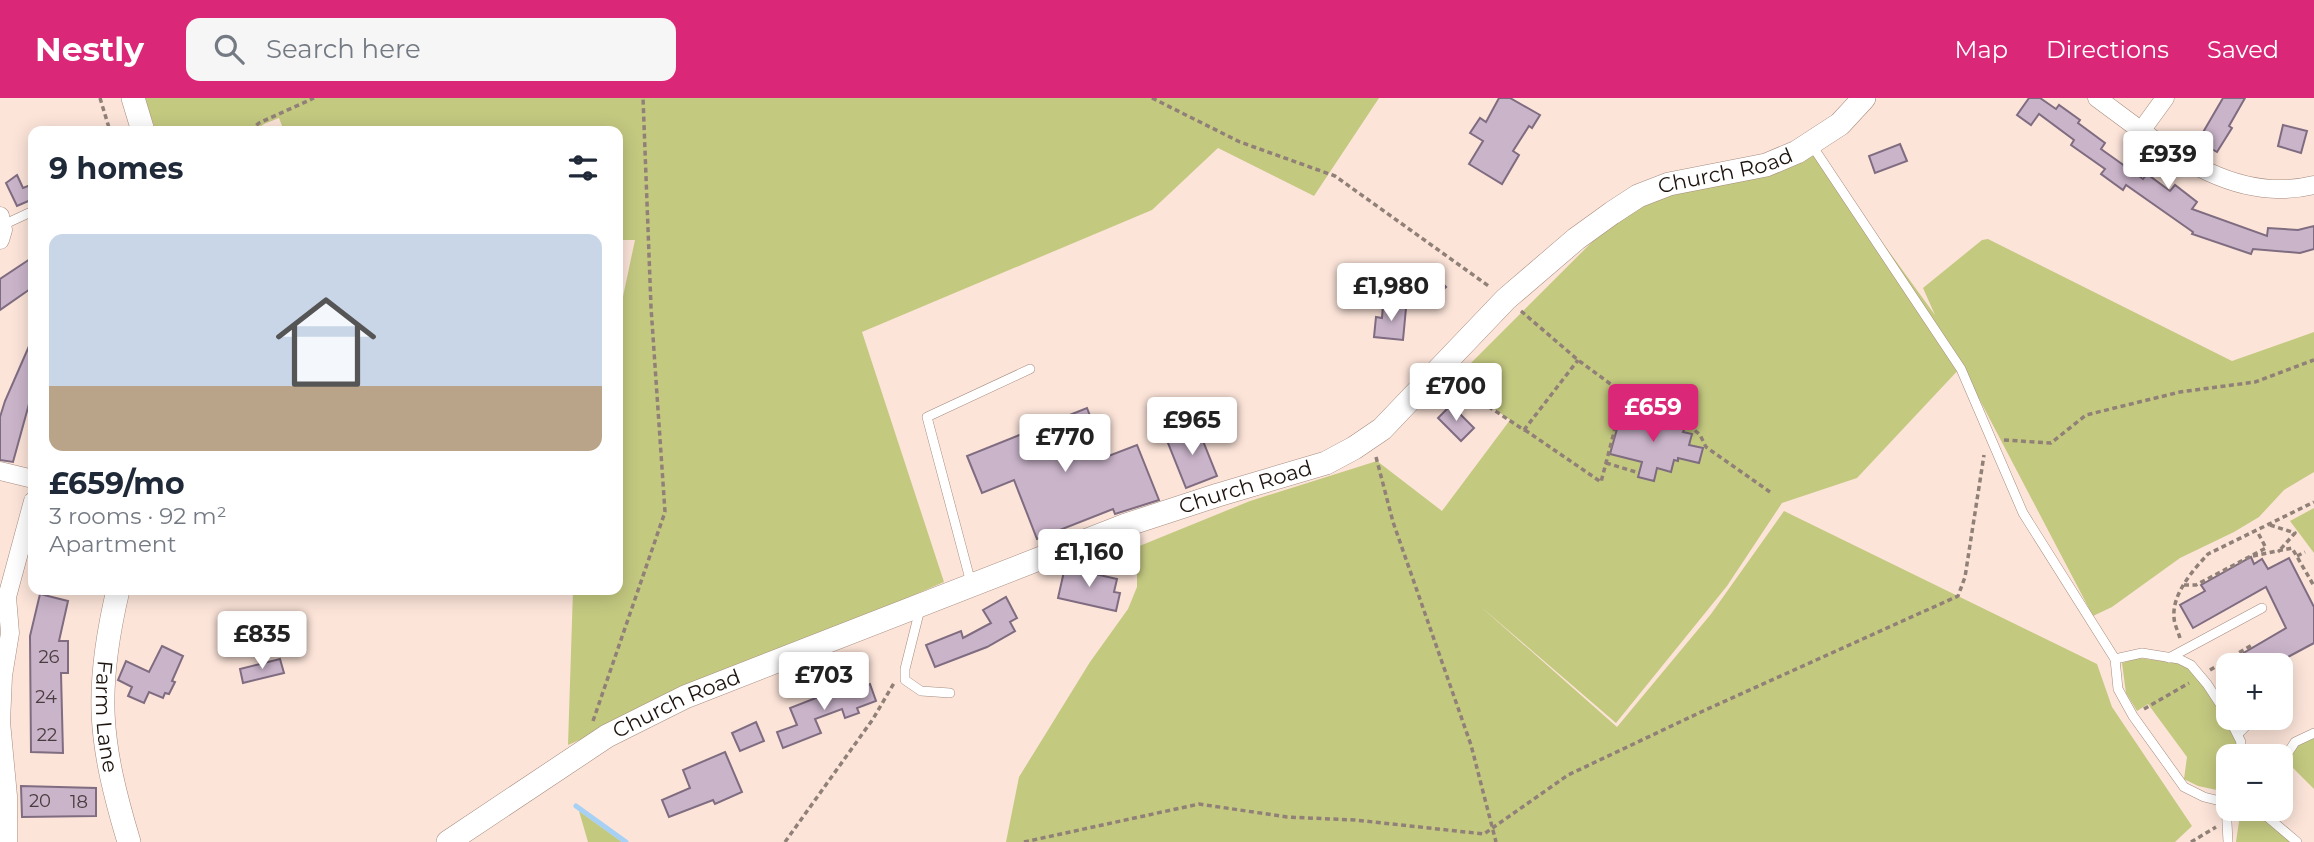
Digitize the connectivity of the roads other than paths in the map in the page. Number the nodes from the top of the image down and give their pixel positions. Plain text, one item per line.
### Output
1 (133, 98) edge
2 (1864, 98) edge
3 (2097, 98) edge
4 (2165, 98) edge
5 (141, 126) edge
6 (2141, 131) junction
7 (1811, 144) junction
8 (2314, 185) edge
9 (28, 214) edge
10 (1, 227) edge
11 (1031, 369) dead end
12 (0, 471) edge
13 (28, 478) edge
14 (28, 519) edge
15 (971, 584) junction
16 (117, 595) edge
17 (922, 604) junction
18 (2262, 608) dead end
19 (2169, 658) junction
20 (2115, 659) junction
21 (2, 676) edge
22 (950, 693) dead end
23 (2216, 699) edge
24 (2236, 730) edge
25 (2242, 730) edge
26 (2314, 733) edge
27 (2238, 734) junction
28 (2241, 744) edge
29 (2293, 745) edge
30 (2216, 800) edge
31 (2227, 821) edge
32 (2272, 821) edge
33 (8, 842) edge
34 (129, 842) edge
35 (447, 842) edge
36 (2228, 842) edge
37 (2297, 842) edge

1 - 5 street
2 - 7 street, Church Road
3 - 6 street
4 - 6 street
6 - 8 street
7 - 15 street, Church Road
7 - 20 lane
9 - 10 lane
11 - 15 lane
12 - 13 street
14 - 21 street
15 - 17 street, Church Road
16 - 34 street, Farm Lane
17 - 22 lane
17 - 35 street, Church Road
18 - 19 lane
19 - 20 lane
19 - 23 lane
20 - 30 lane
21 - 33 street
24 - 27 lane
25 - 27 lane
26 - 29 lane
27 - 28 lane
31 - 36 lane
32 - 37 lane

